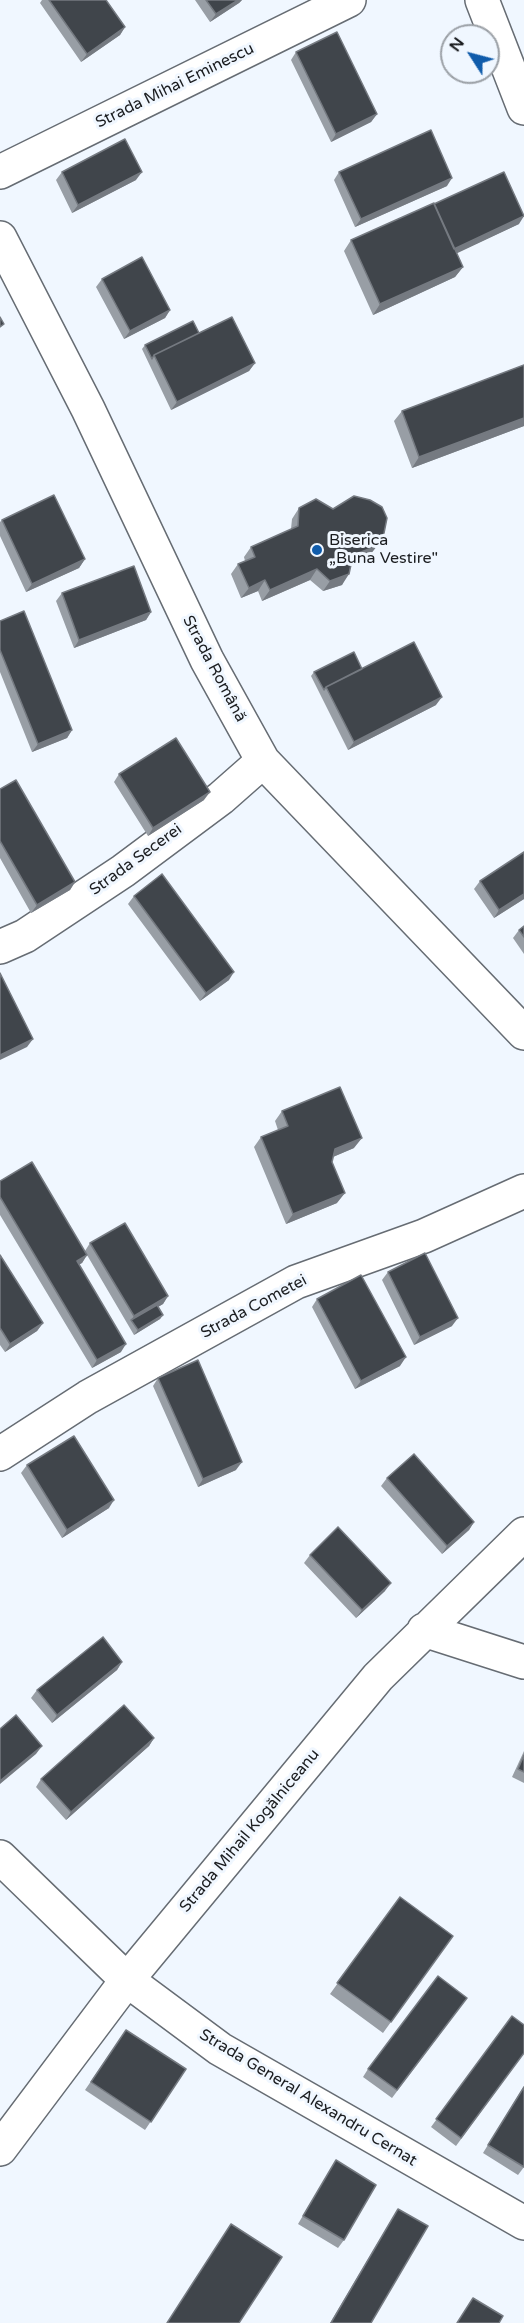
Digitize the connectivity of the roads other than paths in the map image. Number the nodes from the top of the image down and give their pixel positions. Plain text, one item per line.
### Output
1 (349, 0) edge
2 (482, 0) edge
3 (524, 108) edge
4 (0, 172) edge
5 (0, 238) edge
6 (263, 761) junction
7 (0, 947) edge
8 (524, 1033) edge
9 (524, 1191) edge
10 (0, 1454) edge
11 (524, 1534) edge
12 (424, 1630) junction
13 (524, 1662) edge
14 (0, 1857) edge
15 (127, 1980) junction
16 (0, 2149) edge
17 (524, 2223) edge

1 - 4 street, Strada Mihai Eminescu
2 - 3 street
5 - 6 street, Strada Română
6 - 7 street, Strada Secerei
6 - 8 street, Strada Română
9 - 10 street, Strada Cometei
11 - 12 street, Strada Mihail Kogălniceanu
12 - 13 street
12 - 15 street, Strada Mihail Kogălniceanu
14 - 15 street, Strada General Alexandru Cernat
15 - 16 street, Strada Mihail Kogălniceanu
15 - 17 street, Strada General Alexandru Cernat

